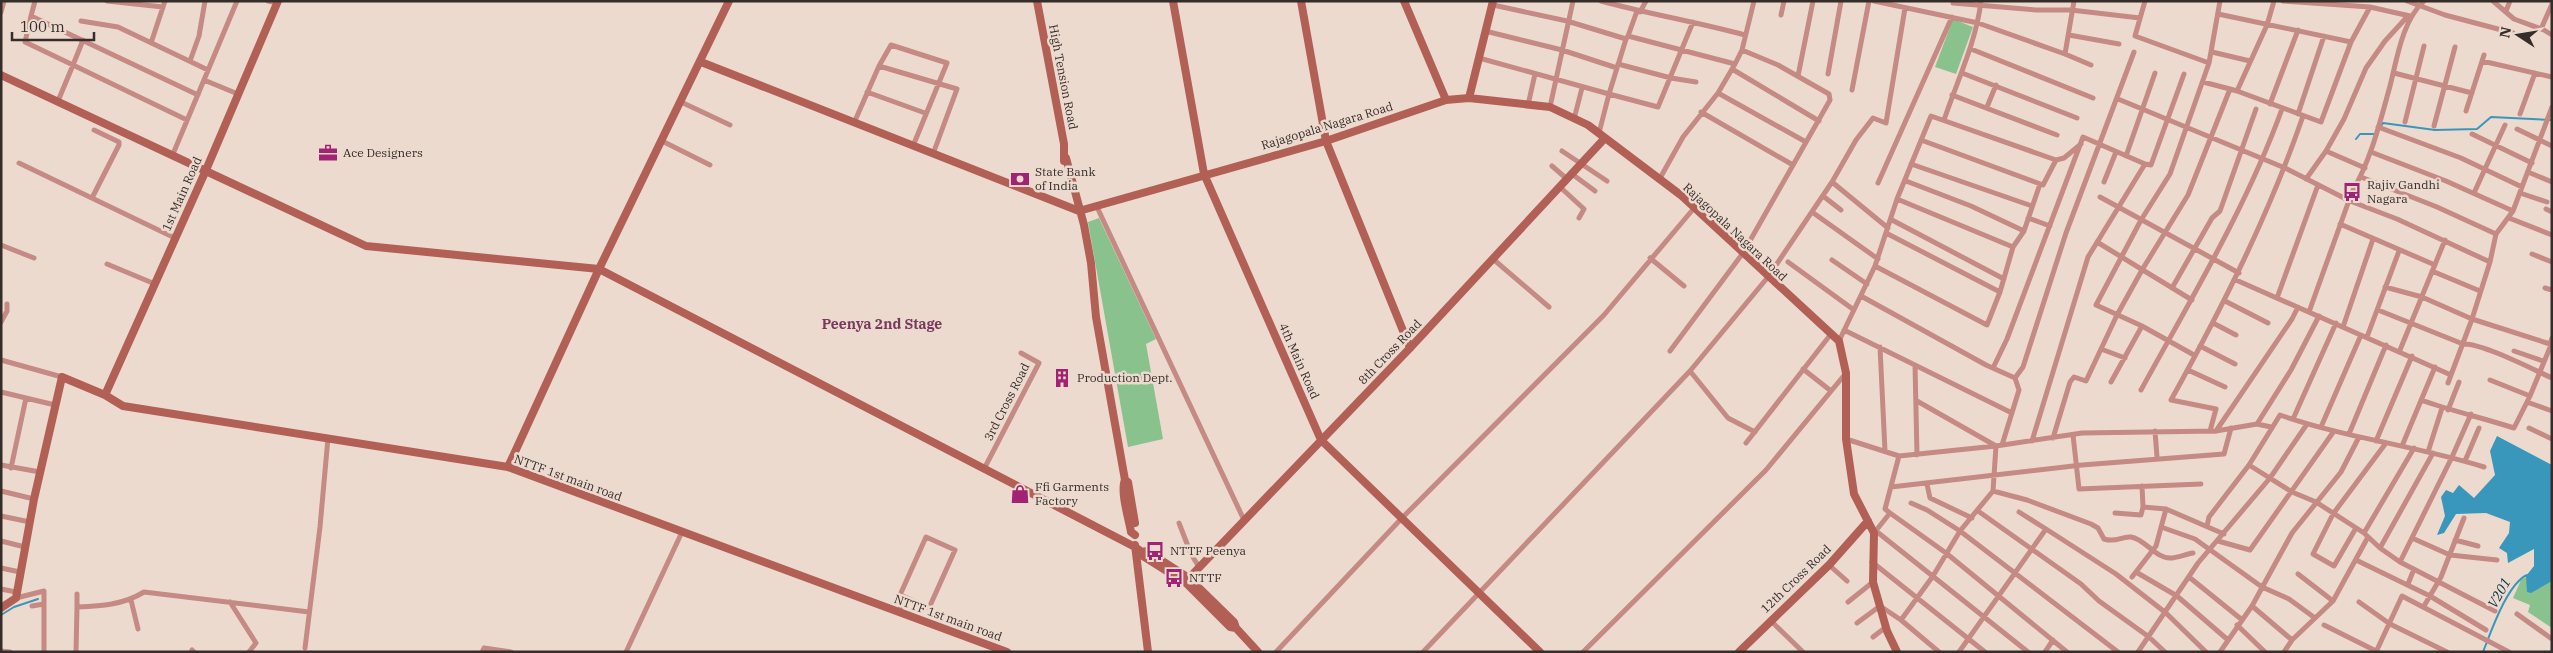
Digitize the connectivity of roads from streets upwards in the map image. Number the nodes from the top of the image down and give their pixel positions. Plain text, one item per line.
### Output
1 (4, 1) edge
2 (35, 1) edge
3 (107, 1) edge
4 (205, 1) edge
5 (237, 1) edge
6 (268, 1) edge
7 (729, 1) edge
8 (1037, 1) edge
9 (1173, 1) edge
10 (1301, 1) edge
11 (1404, 1) edge
12 (1573, 1) edge
13 (1601, 1) edge
14 (1646, 1) edge
15 (1754, 1) edge
16 (1784, 1) edge
17 (1813, 1) edge
18 (1841, 1) edge
19 (1869, 1) edge
20 (1874, 1) edge
21 (2074, 1) edge
22 (2145, 1) edge
23 (2220, 1) edge
24 (2274, 1) edge
25 (2282, 1) edge
26 (2407, 1) edge
27 (2493, 1) edge
28 (2510, 1) edge
29 (277, 2) edge
30 (1493, 3) edge
31 (1953, 3) dead end
32 (2422, 3) edge
33 (164, 4) edge
34 (1981, 4) edge
35 (2552, 4) edge
36 (2370, 7) junction
37 (1905, 8) junction
38 (2071, 10) junction
39 (1638, 11) junction
40 (2506, 11) junction
41 (1, 12) edge
42 (2218, 14) junction
43 (1781, 15) dead end
44 (31, 16) junction
45 (2410, 16) junction
46 (1952, 17) junction
47 (2140, 18) junction
48 (81, 21) dead end
49 (1567, 21) junction
50 (1693, 22) junction
51 (1978, 23) junction
52 (2267, 25) junction
53 (2541, 29) junction
54 (2298, 30) junction
55 (1486, 31) junction
56 (2513, 33) dead end
57 (2068, 34) junction
58 (1745, 35) junction
59 (2552, 35) edge
60 (2324, 36) junction
61 (1627, 38) junction
62 (83, 40) junction
63 (2351, 42) junction
64 (151, 43) junction
65 (2119, 44) dead end
66 (2424, 46) dead end
67 (2455, 47) dead end
68 (1971, 48) junction
69 (1562, 50) junction
70 (1683, 50) junction
71 (1742, 50) junction
72 (2134, 52) dead end
73 (2212, 52) junction
74 (2065, 54) junction
75 (1479, 58) junction
76 (2250, 60) junction
77 (190, 61) junction
78 (701, 62) junction
79 (2209, 63) junction
80 (74, 65) junction
81 (2091, 65) dead end
82 (879, 66) junction
83 (1618, 66) junction
84 (1733, 66) junction
85 (208, 70) junction
86 (1962, 73) junction
87 (2155, 73) dead end
88 (2394, 73) junction
89 (2535, 73) junction
90 (1, 74) edge
91 (1535, 74) junction
92 (1828, 74) dead end
93 (2184, 74) dead end
94 (1798, 76) junction
95 (2552, 77) edge
96 (1556, 78) junction
97 (1671, 78) junction
98 (2416, 78) junction
99 (204, 80) junction
100 (1696, 82) dead end
101 (2203, 82) junction
102 (938, 83) junction
103 (1996, 85) junction
104 (2444, 86) junction
105 (1582, 88) junction
106 (2230, 89) junction
107 (1852, 90) dead end
108 (2237, 91) junction
109 (868, 92) junction
110 (1718, 93) junction
111 (2472, 93) junction
112 (238, 94) junction
113 (1609, 94) junction
114 (198, 95) junction
115 (1952, 95) junction
116 (1469, 98) junction
117 (2093, 98) dead end
118 (2118, 98) junction
119 (1446, 100) junction
120 (58, 101) junction
121 (681, 102) junction
122 (2270, 104) junction
123 (1528, 105) junction
124 (1550, 107) junction
125 (1987, 107) junction
126 (2142, 107) junction
127 (2552, 107) edge
128 (2256, 109) dead end
129 (2282, 109) junction
130 (2466, 111) dead end
131 (1701, 112) junction
132 (925, 113) junction
133 (2520, 114) dead end
134 (2300, 115) junction
135 (2078, 118) dead end
136 (2168, 118) junction
137 (1574, 119) junction
138 (187, 120) junction
139 (1944, 120) junction
140 (1819, 121) junction
141 (2405, 122) dead end
142 (854, 123) junction
143 (730, 125) dead end
144 (2505, 125) dead end
145 (2434, 126) dead end
146 (2188, 128) junction
147 (2518, 129) dead end
148 (94, 130) dead end
149 (2378, 130) junction
150 (2472, 134) dead end
151 (1602, 135) junction
152 (2057, 135) dead end
153 (2210, 138) junction
154 (1326, 140) junction
155 (1921, 140) junction
156 (662, 141) junction
157 (2541, 141) junction
158 (1806, 142) junction
159 (2081, 144) junction
160 (2101, 145) junction
161 (2496, 145) junction
162 (913, 146) junction
163 (2552, 146) edge
164 (1562, 150) dead end
165 (2242, 150) junction
166 (2326, 151) junction
167 (2116, 152) junction
168 (2371, 152) junction
169 (173, 154) junction
170 (933, 154) junction
171 (2126, 156) junction
172 (2264, 159) junction
173 (2056, 160) junction
174 (2532, 162) junction
175 (19, 163) dead end
176 (710, 164) dead end
177 (1911, 164) junction
178 (2145, 164) junction
179 (1580, 165) junction
180 (1792, 165) junction
181 (1552, 166) dead end
182 (2285, 168) junction
183 (2365, 168) junction
184 (2485, 168) junction
185 (206, 170) junction
186 (2528, 172) junction
187 (1204, 174) junction
188 (1570, 176) junction
189 (2361, 177) junction
190 (2306, 179) junction
191 (1659, 180) junction
192 (1906, 180) junction
193 (1607, 182) dead end
194 (1832, 182) junction
195 (2104, 182) dead end
196 (2552, 182) edge
197 (1878, 183) dead end
198 (2040, 184) junction
199 (2318, 185) junction
200 (1560, 187) junction
201 (2522, 187) junction
202 (1595, 191) dead end
203 (2474, 193) junction
204 (2520, 193) junction
205 (1823, 196) junction
206 (2100, 197) dead end
207 (92, 198) junction
208 (1897, 198) junction
209 (2350, 200) junction
210 (2546, 202) dead end
211 (1097, 206) junction
212 (2032, 206) junction
213 (1695, 207) junction
214 (2119, 208) junction
215 (1077, 210) junction
216 (1841, 210) dead end
217 (2513, 211) junction
218 (1812, 212) junction
219 (1579, 218) dead end
220 (2028, 218) junction
221 (2509, 218) junction
222 (1892, 220) junction
223 (2142, 220) junction
224 (2340, 224) junction
225 (2050, 226) junction
226 (1888, 228) junction
227 (2024, 231) junction
228 (2166, 232) junction
229 (1886, 234) junction
230 (2496, 234) junction
231 (2552, 235) edge
232 (175, 238) junction
233 (2373, 239) junction
234 (2445, 240) junction
235 (2097, 242) junction
236 (1, 245) edge
237 (2013, 247) junction
238 (2195, 250) junction
239 (2399, 251) junction
240 (1743, 253) junction
241 (2532, 254) dead end
242 (2121, 257) junction
243 (34, 258) dead end
244 (1650, 258) junction
245 (1493, 259) junction
246 (1878, 259) junction
247 (2214, 259) junction
248 (1832, 260) dead end
249 (1788, 262) dead end
250 (2490, 262) junction
251 (2552, 262) edge
252 (107, 264) dead end
253 (2435, 265) junction
254 (1875, 266) junction
255 (599, 269) junction
256 (2142, 270) junction
257 (2432, 272) junction
258 (2239, 273) junction
259 (1768, 277) junction
260 (2004, 280) junction
261 (2236, 280) junction
262 (155, 284) junction
263 (1867, 284) junction
264 (1684, 286) dead end
265 (2385, 287) junction
266 (2172, 288) junction
267 (2545, 288) dead end
268 (2552, 290) edge
269 (2480, 291) junction
270 (2000, 292) junction
271 (1861, 296) junction
272 (2422, 297) junction
273 (2277, 298) junction
274 (2192, 300) junction
275 (2225, 301) junction
276 (7, 304) dead end
277 (1548, 307) dead end
278 (2298, 307) junction
279 (1854, 310) junction
280 (2378, 310) junction
281 (2309, 312) junction
282 (2117, 316) junction
283 (2319, 316) junction
284 (2472, 319) junction
285 (1, 322) edge
286 (2412, 322) junction
287 (2213, 323) junction
288 (2268, 323) dead end
289 (2336, 323) junction
290 (2142, 326) junction
291 (2343, 326) junction
292 (1844, 330) junction
293 (1831, 334) junction
294 (2236, 335) dead end
295 (2361, 335) junction
296 (2367, 337) junction
297 (2552, 338) edge
298 (2168, 340) junction
299 (1839, 341) junction
300 (2463, 344) junction
301 (2551, 344) edge
302 (2386, 345) junction
303 (2200, 346) junction
304 (1880, 347) junction
305 (1410, 348) junction
306 (2101, 349) junction
307 (2400, 350) junction
308 (1670, 351) dead end
309 (2514, 351) dead end
310 (1021, 353) dead end
311 (2194, 355) junction
312 (2412, 356) junction
313 (2125, 358) junction
314 (1, 360) edge
315 (2543, 361) junction
316 (2235, 364) dead end
317 (1915, 365) junction
318 (2435, 367) junction
319 (1993, 368) junction
320 (1803, 369) junction
321 (1690, 370) junction
322 (2188, 370) junction
323 (2539, 372) junction
324 (1846, 373) junction
325 (2451, 375) junction
326 (62, 377) junction
327 (2015, 378) junction
328 (2552, 378) edge
329 (2490, 380) dead end
330 (2111, 382) dead end
331 (2459, 382) dead end
332 (2448, 383) dead end
333 (2225, 387) dead end
334 (2141, 390) dead end
335 (1831, 391) junction
336 (1, 392) edge
337 (105, 395) junction
338 (2530, 396) junction
339 (26, 398) junction
340 (2421, 400) junction
341 (1917, 401) junction
342 (2527, 402) junction
343 (55, 405) junction
344 (2442, 408) junction
345 (2448, 410) junction
346 (2552, 411) edge
347 (2012, 413) junction
348 (2471, 414) junction
349 (2293, 419) junction
350 (2257, 424) junction
351 (2307, 424) junction
352 (2271, 427) junction
353 (2320, 427) junction
354 (2231, 428) junction
355 (2479, 428) dead end
356 (2529, 428) dead end
357 (2155, 431) junction
358 (2213, 431) junction
359 (2334, 431) junction
360 (1754, 432) junction
361 (2349, 434) junction
362 (2073, 436) junction
363 (2359, 437) junction
364 (328, 438) junction
365 (2053, 438) junction
366 (1846, 439) junction
367 (2552, 439) edge
368 (1321, 440) junction
369 (2032, 441) junction
370 (2376, 441) junction
371 (1746, 443) dead end
372 (2386, 443) junction
373 (1999, 446) junction
374 (2402, 446) junction
375 (2414, 448) junction
376 (1885, 451) junction
377 (2431, 452) junction
378 (1918, 455) junction
379 (1899, 456) junction
380 (2452, 457) junction
381 (2157, 458) junction
382 (2465, 462) junction
383 (2249, 464) junction
384 (1, 465) edge
385 (2077, 466) junction
386 (508, 467) junction
387 (10, 468) junction
388 (2484, 468) dead end
389 (984, 469) junction
390 (40, 472) junction
391 (1996, 476) junction
392 (2270, 478) junction
393 (1927, 484) junction
394 (2201, 484) dead end
395 (2142, 486) junction
396 (1891, 487) junction
397 (1, 491) edge
398 (1993, 491) junction
399 (2292, 492) junction
400 (34, 499) junction
401 (2316, 502) junction
402 (1911, 503) dead end
403 (2143, 507) junction
404 (2166, 509) junction
405 (1978, 511) junction
406 (2019, 512) dead end
407 (1890, 513) junction
408 (2115, 513) dead end
409 (2333, 514) junction
410 (1, 516) edge
411 (1402, 518) junction
412 (1972, 518) junction
413 (2464, 518) dead end
414 (1244, 520) junction
415 (1868, 521) junction
416 (30, 522) junction
417 (1180, 523) dead end
418 (2207, 526) junction
419 (2161, 527) junction
420 (2356, 528) junction
421 (2046, 529) junction
422 (1960, 531) junction
423 (682, 532) junction
424 (1875, 532) junction
425 (2224, 534) junction
426 (2366, 535) junction
427 (2412, 538) junction
428 (2455, 540) junction
429 (1, 541) edge
430 (2218, 541) junction
431 (1135, 546) junction
432 (2478, 546) dead end
433 (25, 547) junction
434 (2033, 548) junction
435 (2380, 548) junction
436 (2209, 549) junction
437 (2153, 550) junction
438 (1142, 552) junction
439 (2193, 552) dead end
440 (1946, 553) junction
441 (2450, 555) junction
442 (2356, 560) junction
443 (2497, 560) dead end
444 (1872, 562) junction
445 (2400, 562) junction
446 (1829, 565) junction
447 (1199, 567) junction
448 (1, 568) edge
449 (2414, 569) junction
450 (20, 572) junction
451 (2014, 572) junction
452 (2298, 574) dead end
453 (1933, 576) junction
454 (2189, 577) junction
455 (1189, 578) junction
456 (1847, 581) dead end
457 (1873, 582) junction
458 (2439, 582) junction
459 (2408, 584) junction
460 (2262, 587) junction
461 (1, 589) edge
462 (77, 594) dead end
463 (1480, 594) junction
464 (16, 595) junction
465 (1999, 595) junction
466 (2177, 596) junction
467 (2430, 596) junction
468 (905, 598) junction
469 (1917, 598) junction
470 (131, 600) junction
471 (2333, 601) junction
472 (230, 602) junction
473 (1848, 602) dead end
474 (2359, 602) dead end
475 (44, 604) junction
476 (32, 606) dead end
477 (1880, 606) junction
478 (2252, 606) junction
479 (2424, 606) junction
480 (77, 607) junction
481 (1, 608) edge
482 (2494, 611) dead end
483 (309, 612) junction
484 (899, 612) junction
485 (2166, 613) junction
486 (2517, 614) dead end
487 (1985, 617) junction
488 (2315, 618) junction
489 (2241, 619) junction
490 (1770, 620) junction
491 (1901, 620) junction
492 (1857, 623) dead end
493 (2390, 624) junction
494 (2324, 625) dead end
495 (2237, 626) junction
496 (1886, 627) junction
497 (1236, 628) junction
498 (138, 629) dead end
499 (2486, 630) dead end
500 (1873, 637) dead end
501 (2149, 637) junction
502 (1969, 638) junction
503 (2552, 639) edge
504 (2053, 640) junction
505 (2228, 640) junction
506 (2292, 640) junction
507 (305, 648) dead end
508 (2222, 650) edge
509 (1, 651) edge
510 (2377, 651) edge
511 (10, 652) edge
512 (44, 652) edge
513 (76, 652) edge
514 (249, 652) edge
515 (482, 652) edge
516 (511, 652) edge
517 (626, 652) edge
518 (1006, 652) edge
519 (1148, 652) edge
520 (1258, 652) edge
521 (1276, 652) edge
522 (1423, 652) edge
523 (1540, 652) edge
524 (1583, 652) edge
525 (1739, 652) edge
526 (1803, 652) edge
527 (1897, 652) edge
528 (1939, 652) edge
529 (1959, 652) edge
530 (1985, 652) edge
531 (2028, 652) edge
532 (2045, 652) edge
533 (2067, 652) edge
534 (2118, 652) edge
535 (2138, 652) edge
536 (2165, 652) edge
537 (2206, 652) edge
538 (2228, 652) edge
539 (2265, 652) edge
540 (2284, 652) edge
541 (2447, 652) edge
542 (2508, 652) edge

1 - 41 street
2 - 44 street
3 - 33 street
4 - 77 street
5 - 85 street
6 - 29 street
7 - 78 street
8 - 215 street, High Tension Road
9 - 187 street, 4th Main Road
10 - 154 street
11 - 119 street
12 - 49 street
13 - 39 street
14 - 39 street
15 - 58 street
16 - 43 street
17 - 94 street
18 - 92 street
19 - 107 street
20 - 37 street
21 - 38 street
22 - 47 street
23 - 42 street
24 - 52 street
25 - 36 street
26 - 32 street
27 - 40 street
28 - 40 street
29 - 112 street, 1st Main Road
30 - 49 street
30 - 55 street
31 - 34 street
32 - 45 street
32 - 56 street
33 - 64 street
34 - 38 street
34 - 51 street
35 - 53 street
36 - 45 street
36 - 63 street
37 - 46 street
37 - 194 street
38 - 47 street
38 - 57 street
39 - 50 street
39 - 61 street
40 - 53 street
42 - 52 street
42 - 73 street
44 - 62 street
44 - 80 street
45 - 88 street
45 - 166 street
46 - 51 street
46 - 197 street
47 - 79 street
48 - 64 street
49 - 61 street
49 - 69 street
50 - 58 street
50 - 70 street
51 - 68 street
51 - 74 street
52 - 54 street
52 - 76 street
53 - 59 street
54 - 60 street
54 - 122 street
55 - 69 street
55 - 75 street
57 - 65 street
57 - 74 street
58 - 71 street
60 - 63 street
60 - 134 street
61 - 70 street
61 - 83 street
62 - 80 street
62 - 114 street
63 - 134 street
64 - 77 street
66 - 98 street
67 - 104 street
68 - 86 street
68 - 117 street
69 - 83 street
69 - 96 street
70 - 84 street
70 - 97 street
71 - 84 street
71 - 94 street
72 - 118 street
73 - 76 street
73 - 79 street
74 - 81 street
75 - 91 street
75 - 116 street
76 - 108 street
77 - 85 street
78 - 121 street
78 - 142 street
79 - 101 street
80 - 120 street
80 - 138 street
82 - 102 street
82 - 102 street
82 - 109 street
83 - 97 street
83 - 113 street
84 - 110 street
84 - 140 street
85 - 99 street
86 - 103 street
86 - 115 street
87 - 126 street
88 - 98 street
88 - 149 street
89 - 95 street
89 - 111 street
89 - 133 street
90 - 120 street
91 - 96 street
91 - 123 street
93 - 136 street
94 - 140 street
96 - 105 street
96 - 124 street
97 - 100 street
97 - 113 street
98 - 104 street
98 - 141 street
99 - 112 street
99 - 114 street
101 - 106 street
101 - 146 street
102 - 132 street
102 - 170 street
103 - 125 street
103 - 135 street
104 - 111 street
104 - 145 street
105 - 113 street
105 - 137 street
106 - 108 street
106 - 153 street
108 - 122 street
109 - 132 street
109 - 142 street
110 - 131 street
110 - 158 street
111 - 130 street
112 - 185 street, 1st Main Road
113 - 151 street
114 - 138 street
115 - 125 street
115 - 139 street
116 - 119 street, Rajagopala Nagara Road
116 - 123 street, Rajagopala Nagara Road
118 - 126 street
118 - 160 street
119 - 154 street, Rajagopala Nagara Road
120 - 169 street
121 - 143 street
121 - 156 street
122 - 129 street
123 - 124 street, Rajagopala Nagara Road
124 - 137 street, Rajagopala Nagara Road
125 - 152 street
126 - 136 street
126 - 171 street
127 - 157 street
128 - 165 street
129 - 134 street
129 - 172 street
131 - 180 street
131 - 191 street
132 - 162 street
134 - 182 street
136 - 146 street
136 - 178 street
137 - 151 street, Rajagopala Nagara Road
138 - 169 street
139 - 155 street
139 - 173 street
140 - 158 street
142 - 162 street
144 - 161 street
146 - 153 street
146 - 223 street
147 - 157 street
148 - 207 street
149 - 168 street
149 - 184 street
150 - 161 street
151 - 179 street, 8th Cross Road
151 - 191 street, Rajagopala Nagara Road
153 - 165 street
153 - 228 street
154 - 187 street, Rajagopala Nagara Road
154 - 305 street
155 - 177 street
155 - 198 street
156 - 176 street
156 - 255 street
157 - 163 street
157 - 174 street
158 - 180 street
159 - 160 street
159 - 173 street
159 - 225 street
160 - 167 street
160 - 327 street
161 - 174 street
161 - 184 street
162 - 170 street
164 - 179 street
165 - 172 street
165 - 238 street
166 - 183 street
166 - 190 street
167 - 171 street
167 - 195 street
168 - 183 street
168 - 203 street
169 - 185 street
170 - 215 street
171 - 178 street
172 - 182 street
172 - 247 street
173 - 198 street
174 - 186 street
175 - 207 street
177 - 192 street
177 - 212 street
178 - 214 street
179 - 188 street, 8th Cross Road
179 - 193 street
180 - 240 street
181 - 188 street
182 - 190 street
182 - 258 street
183 - 189 street
184 - 201 street
184 - 203 street
185 - 232 street, 1st Main Road
185 - 255 street
186 - 196 street
186 - 201 street
187 - 211 street, Rajagopala Nagara Road
187 - 368 street, 4th Main Road
188 - 200 street, 8th Cross Road
188 - 202 street
189 - 209 street
189 - 230 street
190 - 199 street
191 - 213 street, Rajagopala Nagara Road
192 - 208 street
192 - 227 street
194 - 205 street
194 - 226 street
198 - 212 street
199 - 209 street
199 - 273 street
200 - 219 street
200 - 245 street, 8th Cross Road
201 - 204 street
203 - 217 street
204 - 210 street
204 - 217 street
205 - 216 street
205 - 218 street
206 - 214 street
207 - 232 street
208 - 222 street
208 - 237 street
209 - 224 street
209 - 234 street
211 - 215 street, Rajagopala Nagara Road
211 - 414 street
212 - 220 street
213 - 240 street, Rajagopala Nagara Road
213 - 244 street
214 - 223 street
214 - 235 street
215 - 431 street, High Tension Road
217 - 221 street
218 - 246 street
218 - 259 street
220 - 225 street
220 - 227 street
221 - 230 street
221 - 231 street
222 - 226 street
222 - 260 street
223 - 228 street
223 - 242 street
224 - 233 street
224 - 281 street
225 - 319 street
226 - 229 street
227 - 237 street
228 - 238 street
228 - 256 street
229 - 246 street
229 - 270 street
230 - 250 street
232 - 262 street, 1st Main Road
233 - 239 street
233 - 291 street
234 - 250 street
234 - 253 street
235 - 242 street
235 - 369 street
236 - 243 street
237 - 260 street
238 - 247 street
238 - 266 street
239 - 253 street
239 - 265 street
240 - 259 street, Rajagopala Nagara Road
240 - 308 street
241 - 251 street
242 - 256 street
242 - 282 street
244 - 264 street
244 - 411 street
245 - 277 street
245 - 305 street, 8th Cross Road
246 - 254 street
247 - 258 street
247 - 274 street
248 - 263 street
249 - 279 street
250 - 269 street
252 - 262 street
253 - 257 street
254 - 263 street
254 - 270 street
255 - 386 street
255 - 389 street
256 - 266 street
256 - 282 street
257 - 269 street
257 - 272 street
258 - 261 street
259 - 293 street, Rajagopala Nagara Road
259 - 321 street
260 - 270 street
261 - 273 street
261 - 275 street
262 - 337 street, 1st Main Road
263 - 271 street
265 - 272 street
265 - 280 street
266 - 274 street
267 - 268 street
269 - 284 street
271 - 279 street
271 - 319 street
272 - 284 street
272 - 286 street
273 - 278 street
274 - 298 street
275 - 287 street
275 - 288 street
276 - 285 street
278 - 281 street
278 - 358 street
279 - 292 street
280 - 286 street
280 - 296 street
281 - 283 street
282 - 290 street
282 - 306 street
283 - 289 street
283 - 350 street
284 - 300 street
284 - 301 street
286 - 300 street
286 - 307 street
287 - 294 street
287 - 303 street
289 - 291 street
289 - 349 street
290 - 298 street
290 - 313 street
291 - 295 street
292 - 299 street
292 - 304 street
293 - 299 street, Rajagopala Nagara Road
293 - 320 street
295 - 296 street
295 - 353 street
296 - 302 street
297 - 301 street
298 - 311 street
298 - 334 street
299 - 324 street
300 - 323 street
300 - 325 street
301 - 315 street
302 - 307 street
302 - 361 street
303 - 311 street
303 - 316 street
304 - 317 street
304 - 376 street
305 - 368 street, 8th Cross Road
306 - 313 street
306 - 365 street
307 - 312 street
309 - 315 street
310 - 389 street, 3rd Cross Road
311 - 322 street
312 - 318 street
312 - 370 street
313 - 330 street
314 - 326 street
315 - 323 street
317 - 341 street
317 - 347 street
318 - 325 street
318 - 340 street
319 - 327 street
320 - 335 street
320 - 360 street
321 - 360 street
321 - 463 street
322 - 333 street
322 - 358 street
323 - 328 street
323 - 338 street
324 - 335 street
324 - 366 street
325 - 332 street
326 - 337 street, NTTF 1st main road
326 - 343 street
327 - 347 street
329 - 338 street
331 - 345 street
335 - 524 street
336 - 339 street
337 - 364 street, NTTF 1st main road
338 - 342 street
339 - 343 street
339 - 387 street
340 - 344 street
340 - 374 street
341 - 373 street
341 - 378 street
342 - 346 street
342 - 348 street
343 - 390 street
344 - 345 street
344 - 377 street
345 - 348 street
347 - 373 street
348 - 380 street
349 - 351 street
349 - 352 street
350 - 352 street
350 - 354 street
351 - 353 street
351 - 392 street
352 - 383 street
353 - 359 street
354 - 358 street
354 - 381 street
355 - 382 street
356 - 367 street
357 - 358 street
357 - 362 street
357 - 381 street
359 - 361 street
359 - 399 street
360 - 371 street
361 - 363 street
362 - 365 street
362 - 385 street
363 - 370 street
363 - 401 street
364 - 386 street, NTTF 1st main road
364 - 483 street
365 - 369 street
366 - 376 street
366 - 415 street
368 - 411 street, 4th Main Road
368 - 414 street, 8th Cross Road
369 - 373 street
370 - 372 street
372 - 374 street
372 - 409 street
373 - 378 street
373 - 391 street
374 - 375 street
375 - 377 street
375 - 426 street
376 - 379 street
377 - 380 street
377 - 435 street
378 - 379 street
379 - 396 street
380 - 382 street
380 - 427 street
381 - 385 street
382 - 388 street
383 - 392 street
383 - 418 street
384 - 387 street
385 - 391 street
385 - 395 street
386 - 423 street, NTTF 1st main road
387 - 390 street
389 - 431 street
390 - 400 street
391 - 393 street
391 - 398 street
392 - 399 street
392 - 425 street
393 - 396 street
393 - 412 street
394 - 395 street
395 - 403 street
396 - 407 street
397 - 400 street
398 - 405 street
398 - 437 street
399 - 401 street
399 - 430 street
400 - 416 street
401 - 409 street
401 - 460 street
402 - 422 street
403 - 404 street
403 - 408 street
404 - 418 street
404 - 419 street
405 - 412 street
405 - 434 street
406 - 421 street
407 - 424 street
407 - 440 street
409 - 420 street
409 - 420 street
410 - 416 street
411 - 463 street, 4th Main Road
411 - 521 street
412 - 422 street
413 - 428 street
414 - 447 street, 8th Cross Road
415 - 424 street
415 - 446 street, 12th Cross Road
416 - 433 street
417 - 447 street
418 - 425 street
419 - 436 street
419 - 437 street
420 - 426 street
421 - 434 street
421 - 485 street
422 - 440 street
422 - 451 street
423 - 484 street, NTTF 1st main road
423 - 517 street
424 - 444 street
424 - 453 street
425 - 430 street
426 - 435 street
426 - 442 street
427 - 441 street
427 - 445 street
428 - 432 street
428 - 441 street
429 - 433 street
430 - 436 street
431 - 438 street
431 - 519 street, High Tension Road
433 - 450 street
434 - 451 street
434 - 501 street
435 - 445 street
436 - 454 street
436 - 460 street
437 - 439 street
437 - 466 street
438 - 455 street
438 - 497 street
440 - 453 street
440 - 465 street
441 - 443 street
441 - 458 street
442 - 459 street
442 - 471 street
444 - 457 street
444 - 469 street
445 - 449 street
446 - 456 street
446 - 490 street, 12th Cross Road
447 - 455 street, 8th Cross Road
448 - 450 street
449 - 458 street
449 - 459 street
450 - 464 street
451 - 465 street
451 - 534 street
452 - 471 street
453 - 469 street
453 - 487 street
454 - 466 street
454 - 489 street
455 - 497 street
457 - 473 street
457 - 477 street
458 - 467 street
458 - 482 street
459 - 467 street
460 - 478 street
460 - 488 street
461 - 464 street
462 - 480 street
463 - 522 street
463 - 523 street, 4th Main Road
464 - 475 street
464 - 481 street
465 - 487 street
465 - 504 street
466 - 485 street
466 - 505 street
467 - 479 street
467 - 499 street
468 - 468 street
468 - 484 street
469 - 491 street
469 - 502 street
470 - 472 street
470 - 480 street
470 - 498 street
471 - 488 street
472 - 483 street
472 - 514 street
474 - 493 street
475 - 476 street
475 - 512 street
477 - 491 street
477 - 492 street
477 - 496 street
478 - 489 street
478 - 506 street
479 - 493 street
479 - 542 street
480 - 513 street
483 - 507 street
484 - 518 street, NTTF 1st main road
485 - 501 street
485 - 537 street
486 - 503 street
487 - 502 street
487 - 531 street
488 - 506 street
489 - 495 street
490 - 525 street, 12th Cross Road
490 - 526 street
491 - 528 street
493 - 510 street
493 - 541 street
494 - 510 street
495 - 505 street
495 - 539 street
496 - 500 street
496 - 527 street
497 - 520 street
501 - 535 street
501 - 536 street
502 - 529 street
502 - 530 street
504 - 532 street
504 - 533 street
505 - 508 street
506 - 540 street
508 - 538 street
509 - 511 street
515 - 516 street

